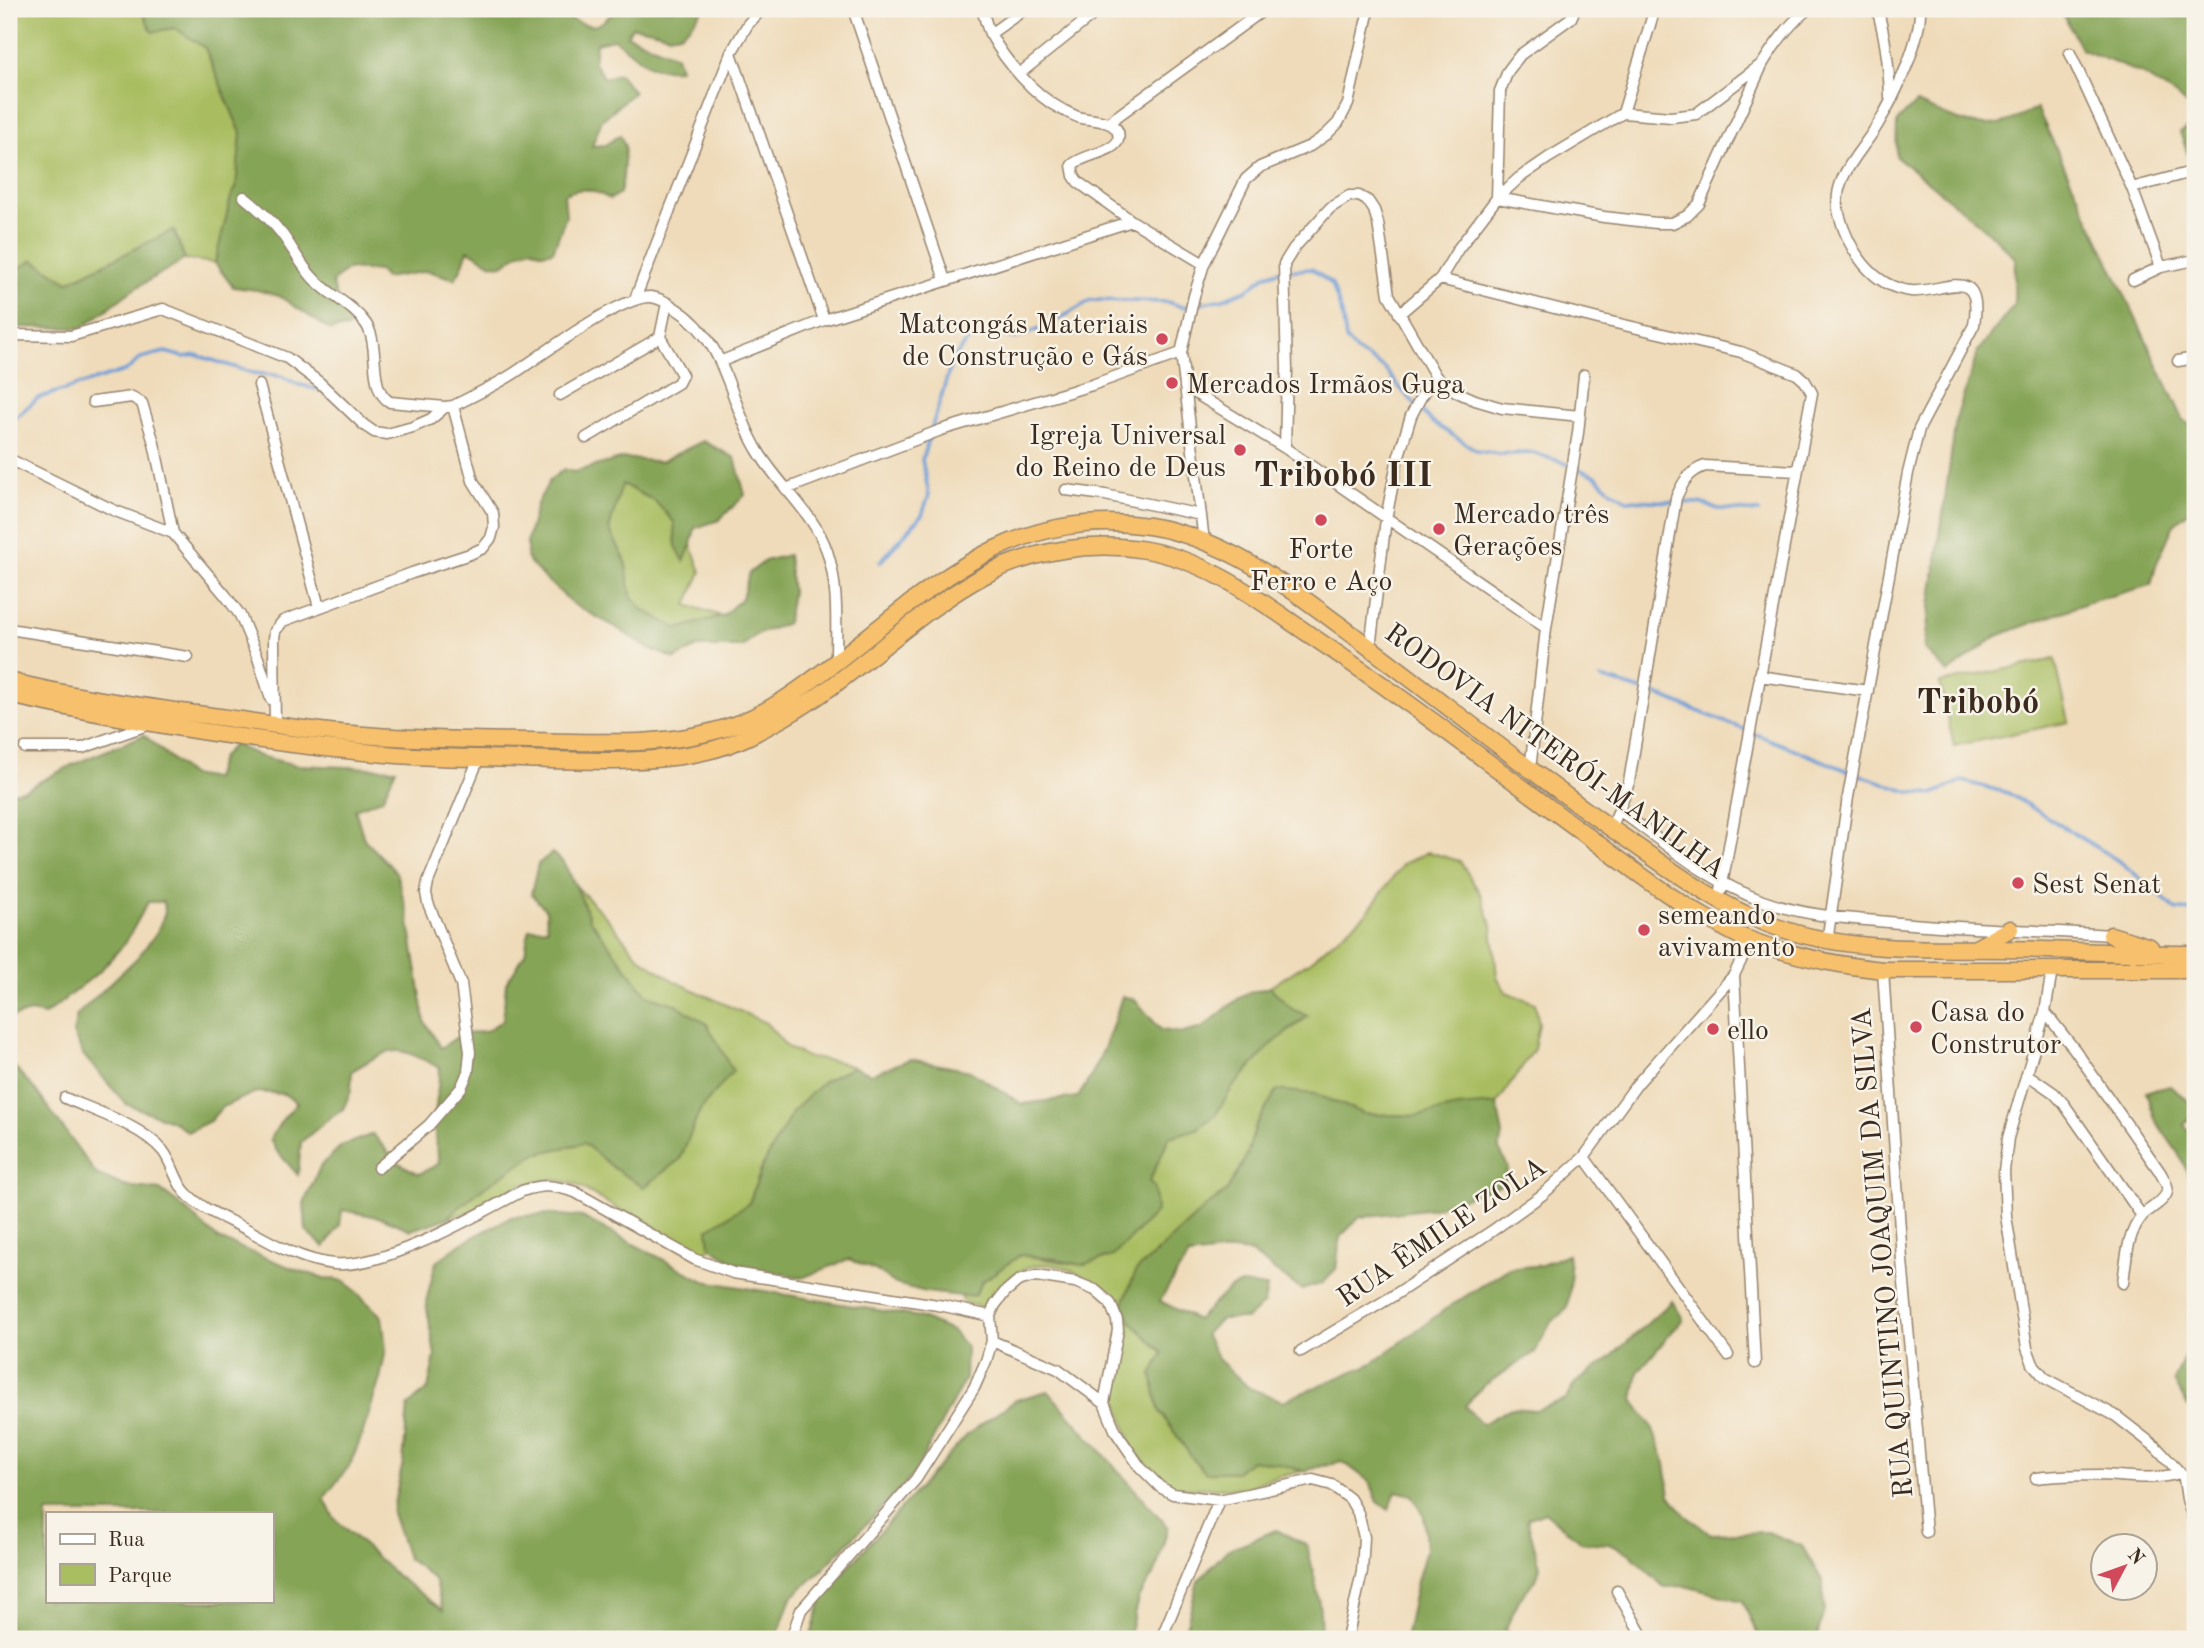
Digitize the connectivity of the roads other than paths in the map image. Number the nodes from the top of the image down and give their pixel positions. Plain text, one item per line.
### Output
1 (762, 9) edge
2 (853, 9) edge
3 (982, 9) edge
4 (1025, 9) edge
5 (1100, 9) edge
6 (1265, 9) edge
7 (1369, 9) edge
8 (1575, 9) edge
9 (1651, 9) edge
10 (1808, 9) edge
11 (1877, 9) edge
12 (1920, 9) edge
13 (990, 34) junction
14 (731, 53) junction
15 (2070, 53) dead end
16 (1763, 63) junction
17 (1019, 74) junction
18 (1890, 101) junction
19 (1623, 113) junction
20 (1108, 123) junction
21 (2195, 171) edge
22 (2132, 188) junction
23 (244, 197) dead end
24 (1497, 198) junction
25 (1132, 221) junction
26 (2195, 260) edge
27 (1204, 264) junction
28 (2161, 267) junction
29 (1440, 279) junction
30 (945, 280) junction
31 (2133, 280) dead end
32 (635, 299) junction
33 (667, 303) junction
34 (1399, 314) junction
35 (824, 320) junction
36 (9, 335) edge
37 (660, 337) junction
38 (1181, 353) junction
39 (2195, 358) edge
40 (722, 361) junction
41 (2178, 362) dead end
42 (1584, 375) dead end
43 (1436, 377) junction
44 (259, 385) dead end
45 (1185, 387) junction
46 (560, 396) dead end
47 (93, 402) dead end
48 (449, 406) junction
49 (1580, 416) junction
50 (586, 438) dead end
51 (1285, 448) junction
52 (9, 459) edge
53 (1796, 471) junction
54 (786, 489) junction
55 (1066, 490) dead end
56 (1201, 515) junction
57 (1386, 519) junction
58 (173, 533) junction
59 (1204, 541) junction
60 (319, 607) junction
61 (1546, 628) junction
62 (9, 629) edge
63 (1370, 648) junction
64 (188, 657) dead end
65 (836, 662) junction
66 (1759, 676) junction
67 (9, 681) edge
68 (1868, 691) junction
69 (9, 695) edge
70 (275, 717) junction
71 (154, 723) junction
72 (26, 748) dead end
73 (479, 758) junction
74 (1530, 770) junction
75 (1619, 810) junction
76 (1611, 828) junction
77 (1723, 883) junction
78 (1719, 901) junction
79 (1830, 917) junction
80 (2010, 929) junction
81 (2111, 934) joint
82 (1751, 940) junction
83 (1827, 942) junction
84 (1974, 949) junction
85 (2172, 954) junction
86 (2195, 954) edge
87 (1883, 970) junction
88 (2195, 970) edge
89 (2052, 971) junction
90 (1734, 975) junction
91 (2045, 1012) junction
92 (2028, 1075) junction
93 (65, 1098) dead end
94 (1584, 1157) junction
95 (379, 1168) dead end
96 (2142, 1216) junction
97 (2123, 1283) dead end
98 (990, 1316) junction
99 (992, 1341) junction
100 (1301, 1351) dead end
101 (1728, 1355) dead end
102 (1755, 1363) dead end
103 (1104, 1403) junction
104 (2182, 1476) junction
105 (2036, 1478) dead end
106 (2195, 1489) edge
107 (1219, 1500) junction
108 (2195, 1526) edge
109 (1926, 1532) dead end
110 (1617, 1591) dead end
111 (791, 1639) edge
112 (1161, 1639) edge
113 (1347, 1639) edge
114 (1644, 1639) edge

1 - 14 street
2 - 30 street
3 - 13 street
4 - 13 street
5 - 17 street
6 - 20 street
7 - 27 street
8 - 24 street
9 - 19 street
10 - 16 street
11 - 18 street
12 - 18 street
13 - 17 street
14 - 32 street
14 - 35 street
15 - 22 street
16 - 19 street
16 - 24 street
17 - 20 street
18 - 68 street
19 - 24 street
20 - 25 street
21 - 22 street
22 - 28 street
23 - 48 street
24 - 29 street
25 - 27 street
25 - 30 street
26 - 28 street
27 - 38 street
28 - 31 street
29 - 34 street
29 - 53 street
30 - 35 street
32 - 33 street
32 - 48 street
33 - 37 street
33 - 40 street
34 - 43 street
34 - 51 street
35 - 40 street
36 - 48 street
37 - 46 street
37 - 50 street
38 - 45 street
38 - 54 street
39 - 41 street
40 - 54 street
42 - 49 street
43 - 49 street
43 - 57 street
44 - 60 street
45 - 51 street
45 - 56 street
47 - 58 street
48 - 60 street
49 - 61 street
51 - 57 street
52 - 58 street
53 - 66 street
53 - 75 street
54 - 65 street
55 - 56 street
56 - 59 street
57 - 61 street
57 - 63 street
58 - 70 street
59 - 63 highway, RODOVIA NITERÓI-MANILHA
59 - 65 highway, RODOVIA NITERÓI-MANILHA
60 - 70 street
61 - 74 street
62 - 64 street
63 - 74 highway, RODOVIA NITERÓI-MANILHA
65 - 70 highway, RODOVIA NITERÓI-MANILHA
66 - 68 street
66 - 77 street
67 - 70 highway, RODOVIA NITERÓI-MANILHA
68 - 79 street
69 - 71 highway, RODOVIA NITERÓI-MANILHA
71 - 72 street
71 - 73 highway, RODOVIA NITERÓI-MANILHA
73 - 82 highway, RODOVIA NITERÓI-MANILHA
73 - 95 street
74 - 76 highway, RODOVIA NITERÓI-MANILHA
75 - 76 street
75 - 77 street
76 - 78 highway, RODOVIA NITERÓI-MANILHA
77 - 78 street
77 - 79 street
78 - 83 highway, RODOVIA NITERÓI-MANILHA
79 - 80 street
79 - 83 street
80 - 81 street
80 - 84 highway
81 - 85 highway
82 - 87 highway, RODOVIA NITERÓI-MANILHA
82 - 90 street, RUA ÊMILE ZOLA
83 - 84 highway, RODOVIA NITERÓI-MANILHA
84 - 85 highway, RODOVIA NITERÓI-MANILHA
85 - 86 highway, RODOVIA NITERÓI-MANILHA
87 - 89 highway, RODOVIA NITERÓI-MANILHA
87 - 109 street, RUA QUINTINO JOAQUIM DA SILVA
88 - 89 highway, RODOVIA NITERÓI-MANILHA
89 - 91 street
90 - 94 street, RUA ÊMILE ZOLA
90 - 102 street
91 - 92 street
91 - 96 street
92 - 96 street
92 - 104 street
93 - 98 street
94 - 100 street, RUA ÊMILE ZOLA
94 - 101 street
96 - 97 street
98 - 99 street
98 - 103 street
99 - 103 street
99 - 111 street
103 - 107 street
104 - 105 street
104 - 106 street
104 - 108 street
107 - 112 street
107 - 113 street
110 - 114 street

